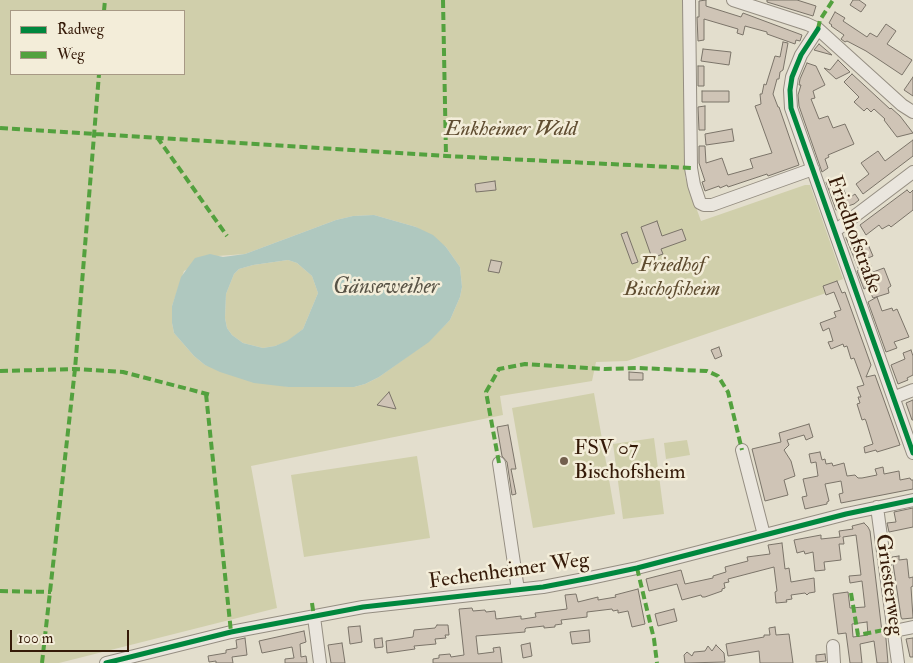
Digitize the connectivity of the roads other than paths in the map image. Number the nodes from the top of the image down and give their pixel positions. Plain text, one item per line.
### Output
1 (689, 0) edge
2 (733, 0) edge
3 (818, 30) junction
4 (913, 112) edge
5 (813, 169) junction
6 (911, 176) edge
7 (835, 231) junction
8 (913, 390) edge
9 (894, 397) junction
10 (742, 450) dead end
11 (913, 453) edge
12 (499, 463) dead end
13 (913, 500) edge
14 (878, 506) junction
15 (764, 535) junction
16 (518, 590) junction
17 (314, 617) junction
18 (913, 627) edge
19 (894, 631) junction
20 (833, 646) dead end
21 (106, 663) edge
22 (320, 663) edge
23 (834, 663) edge
24 (898, 663) edge

1 - 5 street
2 - 3 street
3 - 4 street
3 - 5 street, Friedhofstraße
5 - 7 street, Friedhofstraße
6 - 7 street
7 - 9 street, Friedhofstraße
8 - 9 street
9 - 11 street, Friedhofstraße
10 - 15 street
12 - 16 street
13 - 14 street, Fechenheimer Weg
14 - 15 street, Fechenheimer Weg
14 - 19 street, Griesterweg
15 - 16 street, Fechenheimer Weg
16 - 17 street, Fechenheimer Weg
17 - 21 street, Fechenheimer Weg
17 - 22 street
18 - 19 street
19 - 24 street, Griesterweg
20 - 23 street

